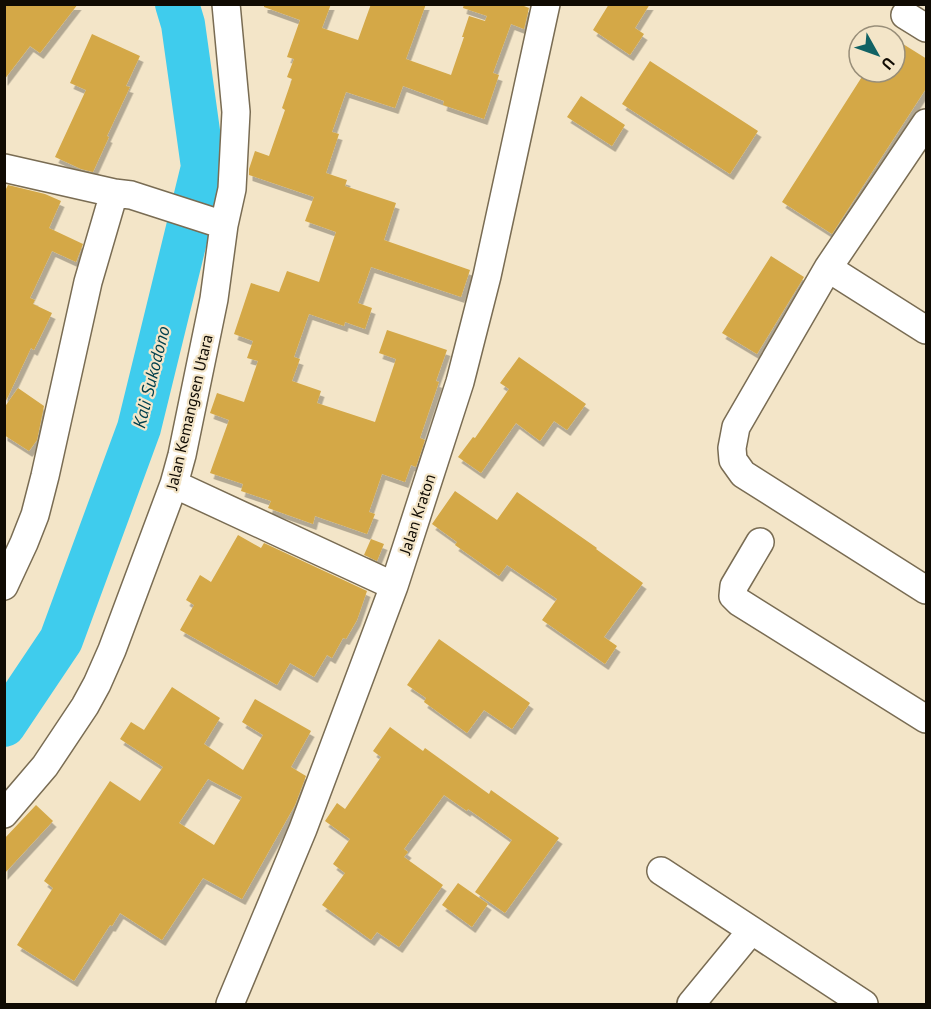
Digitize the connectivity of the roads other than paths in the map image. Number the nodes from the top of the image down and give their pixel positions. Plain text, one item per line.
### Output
1 (226, 4) edge
2 (546, 4) edge
3 (927, 123) edge
4 (4, 168) edge
5 (122, 194) junction
6 (213, 222) junction
7 (828, 268) junction
8 (927, 330) edge
9 (174, 484) junction
10 (760, 542) dead end
11 (4, 586) edge
12 (394, 586) junction
13 (927, 590) edge
14 (927, 719) edge
15 (4, 814) edge
16 (661, 872) dead end
17 (751, 931) junction
18 (230, 1005) edge
19 (691, 1005) edge
20 (864, 1005) edge

1 - 6 street, Jalan Kemangsen Utara
2 - 12 street, Jalan Kraton
3 - 7 street
4 - 5 street
5 - 6 street
5 - 11 street
6 - 9 street, Jalan Kemangsen Utara
7 - 8 street
7 - 13 street
9 - 12 street
9 - 15 street, Jalan Kemangsen Utara
10 - 14 street
12 - 18 street, Jalan Kraton
16 - 17 street
17 - 19 street
17 - 20 street

